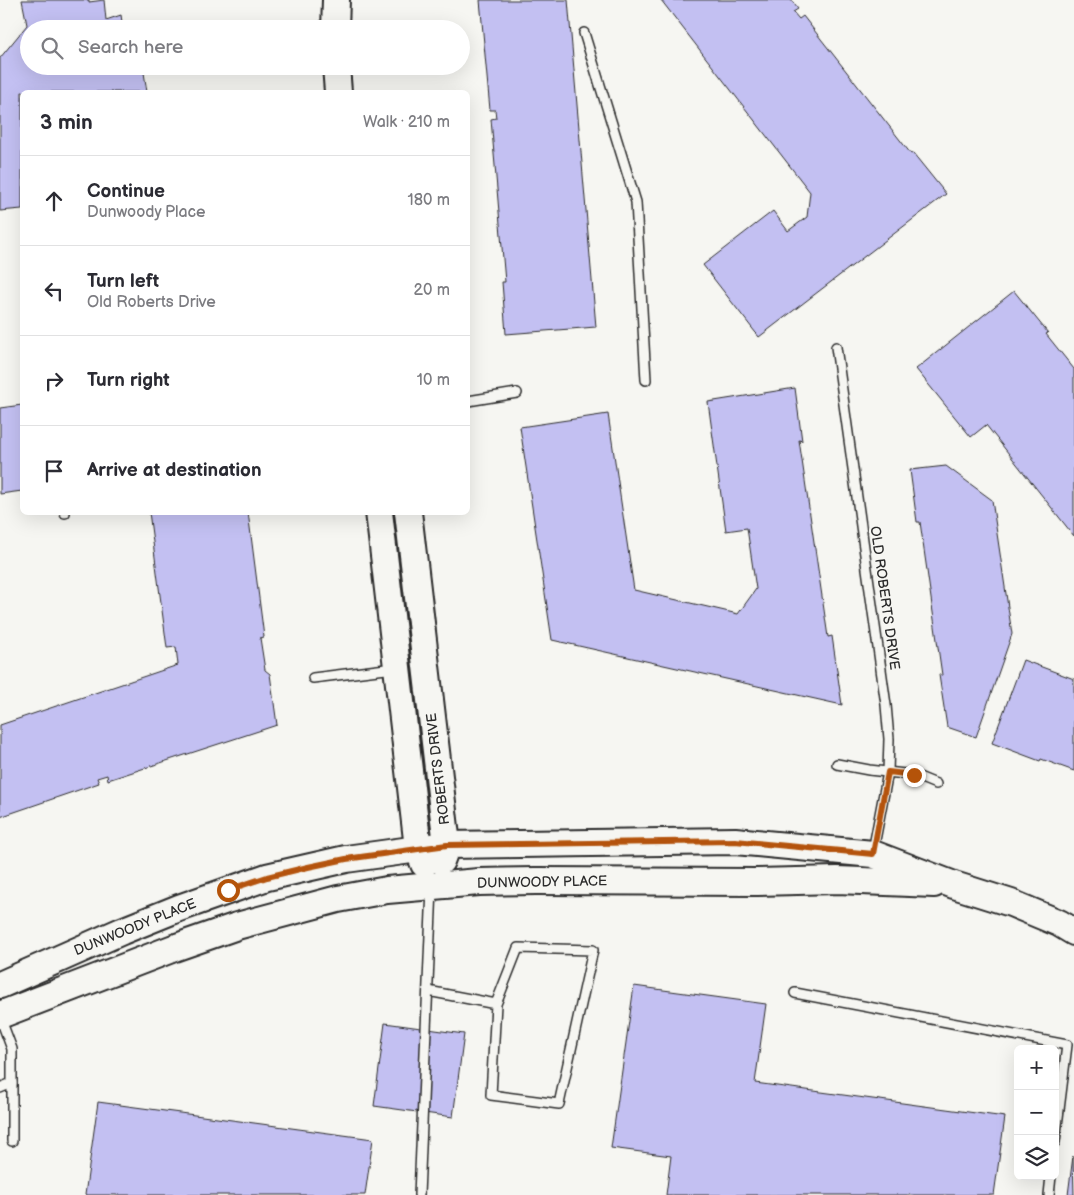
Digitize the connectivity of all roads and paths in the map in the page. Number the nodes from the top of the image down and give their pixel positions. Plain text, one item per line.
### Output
1 (584, 33) dead end
2 (337, 75) edge
3 (338, 90) edge
4 (836, 347) dead end
5 (646, 380) dead end
6 (517, 393) dead end
7 (470, 401) edge
8 (379, 515) edge
9 (408, 515) edge
10 (396, 668) junction
11 (313, 678) dead end
12 (837, 764) dead end
13 (888, 772) junction
14 (936, 784) dead end
15 (447, 845) junction
16 (418, 848) junction
17 (873, 854) junction
18 (954, 885) junction
19 (432, 886) junction
20 (1074, 932) edge
21 (0, 986) edge
22 (428, 991) junction
23 (795, 993) dead end
24 (496, 1004) junction
25 (0, 1016) edge
26 (12, 1083) junction
27 (0, 1088) edge
28 (1056, 1135) edge
29 (12, 1141) dead end
30 (1051, 1180) edge
31 (419, 1195) edge
32 (1049, 1195) edge

1 - 5 lane
2 - 3 street
4 - 13 lane, OLD ROBERTS DRIVE
6 - 7 lane
8 - 10 street, ROBERTS DRIVE
9 - 15 street, ROBERTS DRIVE
10 - 11 lane
10 - 16 street, ROBERTS DRIVE
12 - 13 lane
13 - 14 lane
13 - 17 lane, OLD ROBERTS DRIVE
15 - 16 street, DUNWOODY PLACE
15 - 17 street, DUNWOODY PLACE
15 - 19 street, ROBERTS DRIVE
16 - 19 street, ROBERTS DRIVE
16 - 21 street, DUNWOODY PLACE
17 - 18 street, DUNWOODY PLACE
18 - 19 street, DUNWOODY PLACE
18 - 20 street, DUNWOODY PLACE
19 - 22 lane
19 - 25 street, DUNWOODY PLACE
22 - 24 lane
22 - 31 lane
23 - 28 lane
24 - 24 lane
25 - 26 lane
26 - 27 lane
26 - 29 lane
30 - 32 lane

